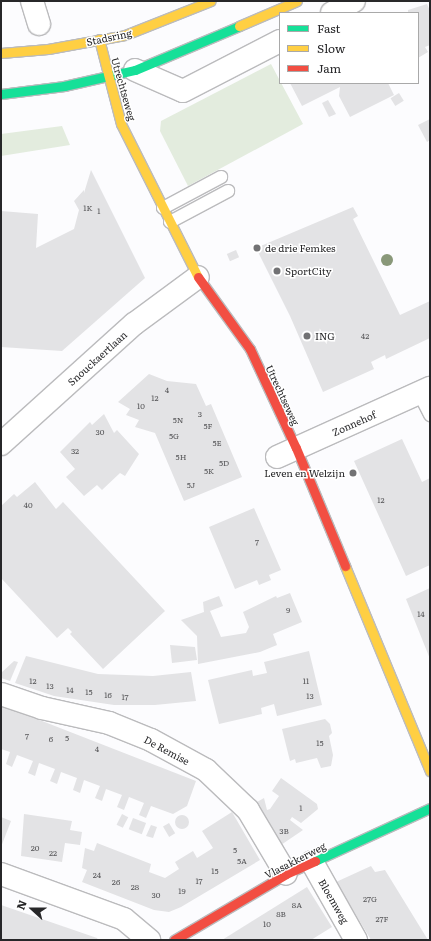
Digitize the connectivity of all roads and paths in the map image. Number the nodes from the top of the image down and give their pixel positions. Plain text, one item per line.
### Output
1 (32, 1) edge
2 (211, 1) edge
3 (297, 1) edge
4 (354, 1) edge
5 (334, 12) edge
6 (38, 24) dead end
7 (99, 39) junction
8 (279, 42) edge
9 (1, 53) edge
10 (135, 70) junction
11 (108, 77) junction
12 (1, 94) edge
13 (221, 177) dead end
14 (228, 191) dead end
15 (163, 208) junction
16 (170, 222) junction
17 (198, 277) junction
18 (425, 390) edge
19 (430, 415) edge
20 (1, 444) edge
21 (296, 448) junction
22 (277, 457) dead end
23 (1, 694) edge
24 (430, 771) edge
25 (430, 808) edge
26 (312, 862) junction
27 (1, 874) edge
28 (286, 874) junction
29 (149, 940) edge
30 (174, 940) edge
31 (356, 940) edge

1 - 6 street
2 - 7 main road, Stadsring
3 - 10 main road
4 - 5 street
7 - 9 main road, Stadsring
7 - 11 main road, Utrechtseweg
8 - 10 street
10 - 11 main road
11 - 12 main road
11 - 15 main road, Utrechtseweg
13 - 15 lane
14 - 16 lane
15 - 16 main road, Utrechtseweg
16 - 17 main road, Utrechtseweg
17 - 20 street, Snouckaertlaan
17 - 21 main road, Utrechtseweg
18 - 19 lane
18 - 21 street, Zonnehof
21 - 22 street, Zonnehof
21 - 24 main road, Utrechtseweg
23 - 28 street, De Remise
25 - 26 main road, Vlasakkerweg
26 - 28 main road, Vlasakkerweg
26 - 31 street, Bloemweg
27 - 29 street
28 - 30 main road, Vlasakkerweg

